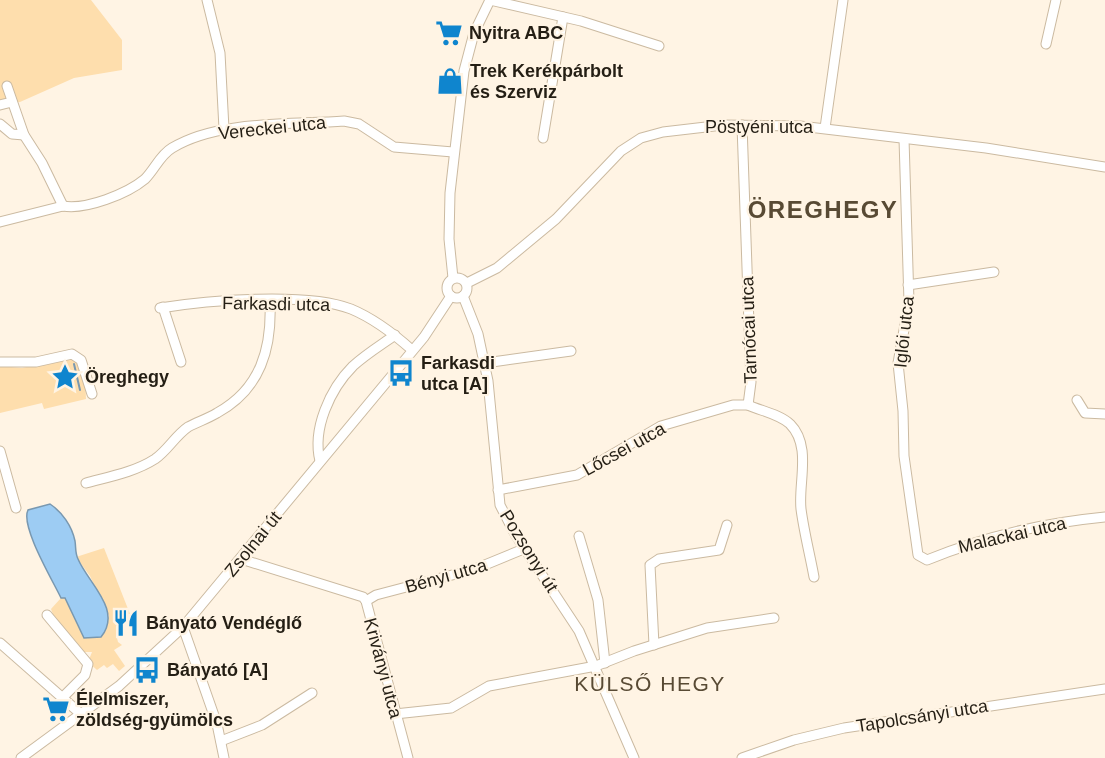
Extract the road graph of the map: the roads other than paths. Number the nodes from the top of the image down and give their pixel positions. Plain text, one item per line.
1 (207, 0) edge
2 (490, 0) edge
3 (843, 0) edge
4 (1056, 0) edge
5 (563, 17) junction
6 (1046, 44) dead end
7 (659, 46) dead end
8 (7, 86) dead end
9 (12, 102) junction
10 (0, 105) edge
11 (0, 124) edge
12 (742, 125) junction
13 (825, 128) junction
14 (224, 129) junction
15 (24, 135) junction
16 (543, 138) dead end
17 (904, 139) junction
18 (453, 152) junction
19 (1105, 167) edge
20 (63, 206) junction
21 (0, 222) edge
22 (994, 272) dead end
23 (453, 278) junction
24 (467, 283) junction
25 (908, 285) junction
26 (451, 296) junction
27 (464, 296) junction
28 (270, 301) junction
29 (395, 335) junction
30 (412, 350) junction
31 (571, 351) dead end
32 (0, 362) edge
33 (181, 362) dead end
34 (485, 363) junction
35 (92, 394) dead end
36 (1077, 399) dead end
37 (748, 405) junction
38 (1105, 414) edge
39 (0, 452) edge
40 (320, 461) junction
41 (86, 483) dead end
42 (498, 490) junction
43 (16, 508) dead end
44 (1105, 518) edge
45 (727, 525) dead end
46 (579, 536) dead end
47 (526, 548) junction
48 (921, 558) joint
49 (241, 559) junction
50 (814, 577) dead end
51 (366, 601) junction
52 (47, 615) dead end
53 (774, 618) dead end
54 (183, 627) junction
55 (0, 643) edge
56 (654, 645) junction
57 (600, 665) junction
58 (1105, 689) edge
59 (312, 693) dead end
60 (62, 698) junction
61 (395, 714) junction
62 (82, 715) junction
63 (221, 741) junction
64 (21, 758) edge
65 (224, 758) edge
66 (408, 758) edge
67 (634, 758) edge
68 (742, 758) edge

1 - 14 street
2 - 5 street
2 - 18 street
3 - 13 street
4 - 6 street
5 - 7 street
5 - 16 street
8 - 9 street
9 - 10 street
9 - 15 street
11 - 15 street
12 - 13 street, Pöstyéni utca
12 - 24 street, Pöstyéni utca
12 - 37 street, Tarnócai utca
13 - 17 street, Pöstyéni utca
14 - 18 street, Vereckei utca
14 - 20 street, Vereckei utca
15 - 20 street
17 - 19 street, Pöstyéni utca
17 - 25 street, Iglói utca
18 - 23 street
20 - 21 street, Vereckei utca
22 - 25 street
23 - 24 street
23 - 26 street
24 - 27 street
25 - 48 street, Iglói utca
26 - 27 street
26 - 30 street, Zsolnai út
27 - 34 street, Pozsonyi út
28 - 29 street, Farkasdi utca
28 - 33 street, Farkasdi utca
28 - 41 street
29 - 30 street, Farkasdi utca
29 - 40 street
30 - 40 street, Zsolnai út
31 - 34 street
32 - 35 street
34 - 42 street, Pozsonyi út
36 - 38 street
37 - 42 street, Lőcsei utca
37 - 50 street, Tarnócai utca
39 - 43 street
40 - 49 street, Zsolnai út
42 - 47 street, Pozsonyi út
44 - 48 street, Malackai utca
45 - 56 street
46 - 57 street
47 - 51 street, Bényi utca
47 - 57 street, Pozsonyi út
49 - 51 street, Kriványi utca
49 - 54 street, Zsolnai út
51 - 61 street, Kriványi utca
52 - 60 street
53 - 56 street
54 - 62 street, Zsolnai út
54 - 63 street
55 - 60 street
56 - 57 street
57 - 61 street
57 - 67 street, Pozsonyi út
58 - 68 street, Tapolcsányi utca
59 - 63 street
60 - 62 street
61 - 66 street, Kriványi utca
62 - 64 street, Zsolnai út
63 - 65 street

